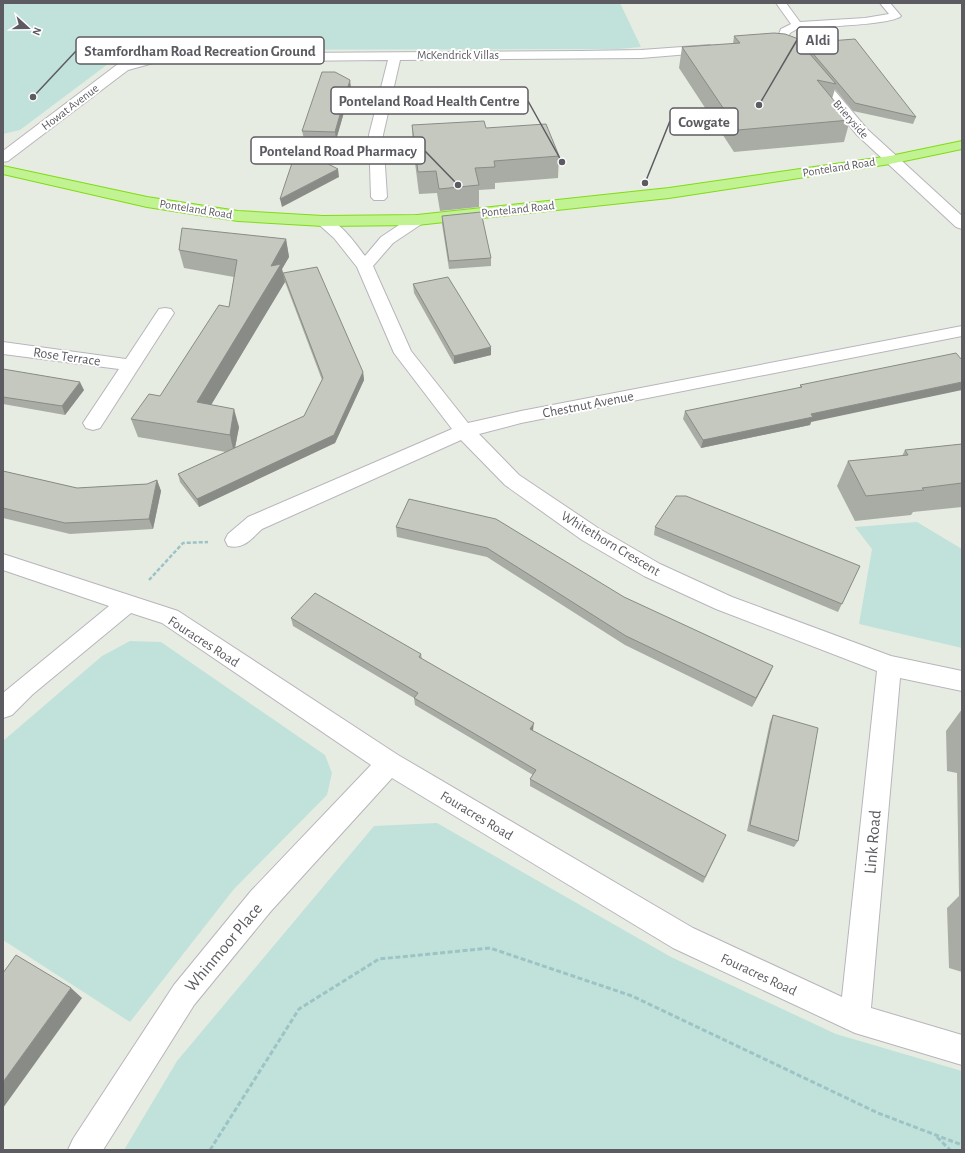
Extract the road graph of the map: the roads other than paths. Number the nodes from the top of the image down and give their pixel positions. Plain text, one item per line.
1 (781, 3) edge
2 (885, 3) edge
3 (797, 25) junction
4 (724, 48) edge
5 (778, 48) edge
6 (395, 56) junction
7 (139, 63) joint
8 (805, 64) edge
9 (962, 145) edge
10 (3, 158) edge
11 (890, 160) junction
12 (3, 170) edge
13 (379, 196) dead end
14 (417, 220) junction
15 (323, 222) junction
16 (962, 224) edge
17 (366, 266) junction
18 (166, 313) dead end
19 (962, 331) edge
20 (3, 348) edge
21 (131, 365) junction
22 (93, 423) dead end
23 (464, 431) junction
24 (236, 540) road end
25 (3, 562) edge
26 (128, 603) junction
27 (888, 666) junction
28 (962, 681) edge
29 (3, 708) edge
30 (389, 763) junction
31 (855, 1018) junction
32 (962, 1050) edge
33 (84, 1150) edge

1 - 3 lane
2 - 3 lane
3 - 5 lane
4 - 6 street, McKendrick Villas
6 - 7 street, McKendrick Villas
6 - 13 street
7 - 10 street, Howat Avenue
8 - 11 street, Brieryside
9 - 11 highway, Ponteland Road
11 - 14 highway, Ponteland Road
11 - 16 street, Brieryside
12 - 15 highway, Ponteland Road
14 - 15 highway, Ponteland Road
14 - 17 street
15 - 17 street, Whitethorn Crescent
17 - 23 street, Whitethorn Crescent
18 - 21 street
19 - 23 street, Chestnut Avenue
20 - 21 street, Rose Terrace
21 - 22 street
23 - 24 street, Chestnut Avenue
23 - 27 street, Whitethorn Crescent
25 - 26 street, Fouracres Road
26 - 29 street
26 - 30 street, Fouracres Road
27 - 28 street, Whitethorn Crescent
27 - 31 street, Link Road
30 - 31 street, Fouracres Road
30 - 33 street, Whinmoor Place
31 - 32 street, Fouracres Road

